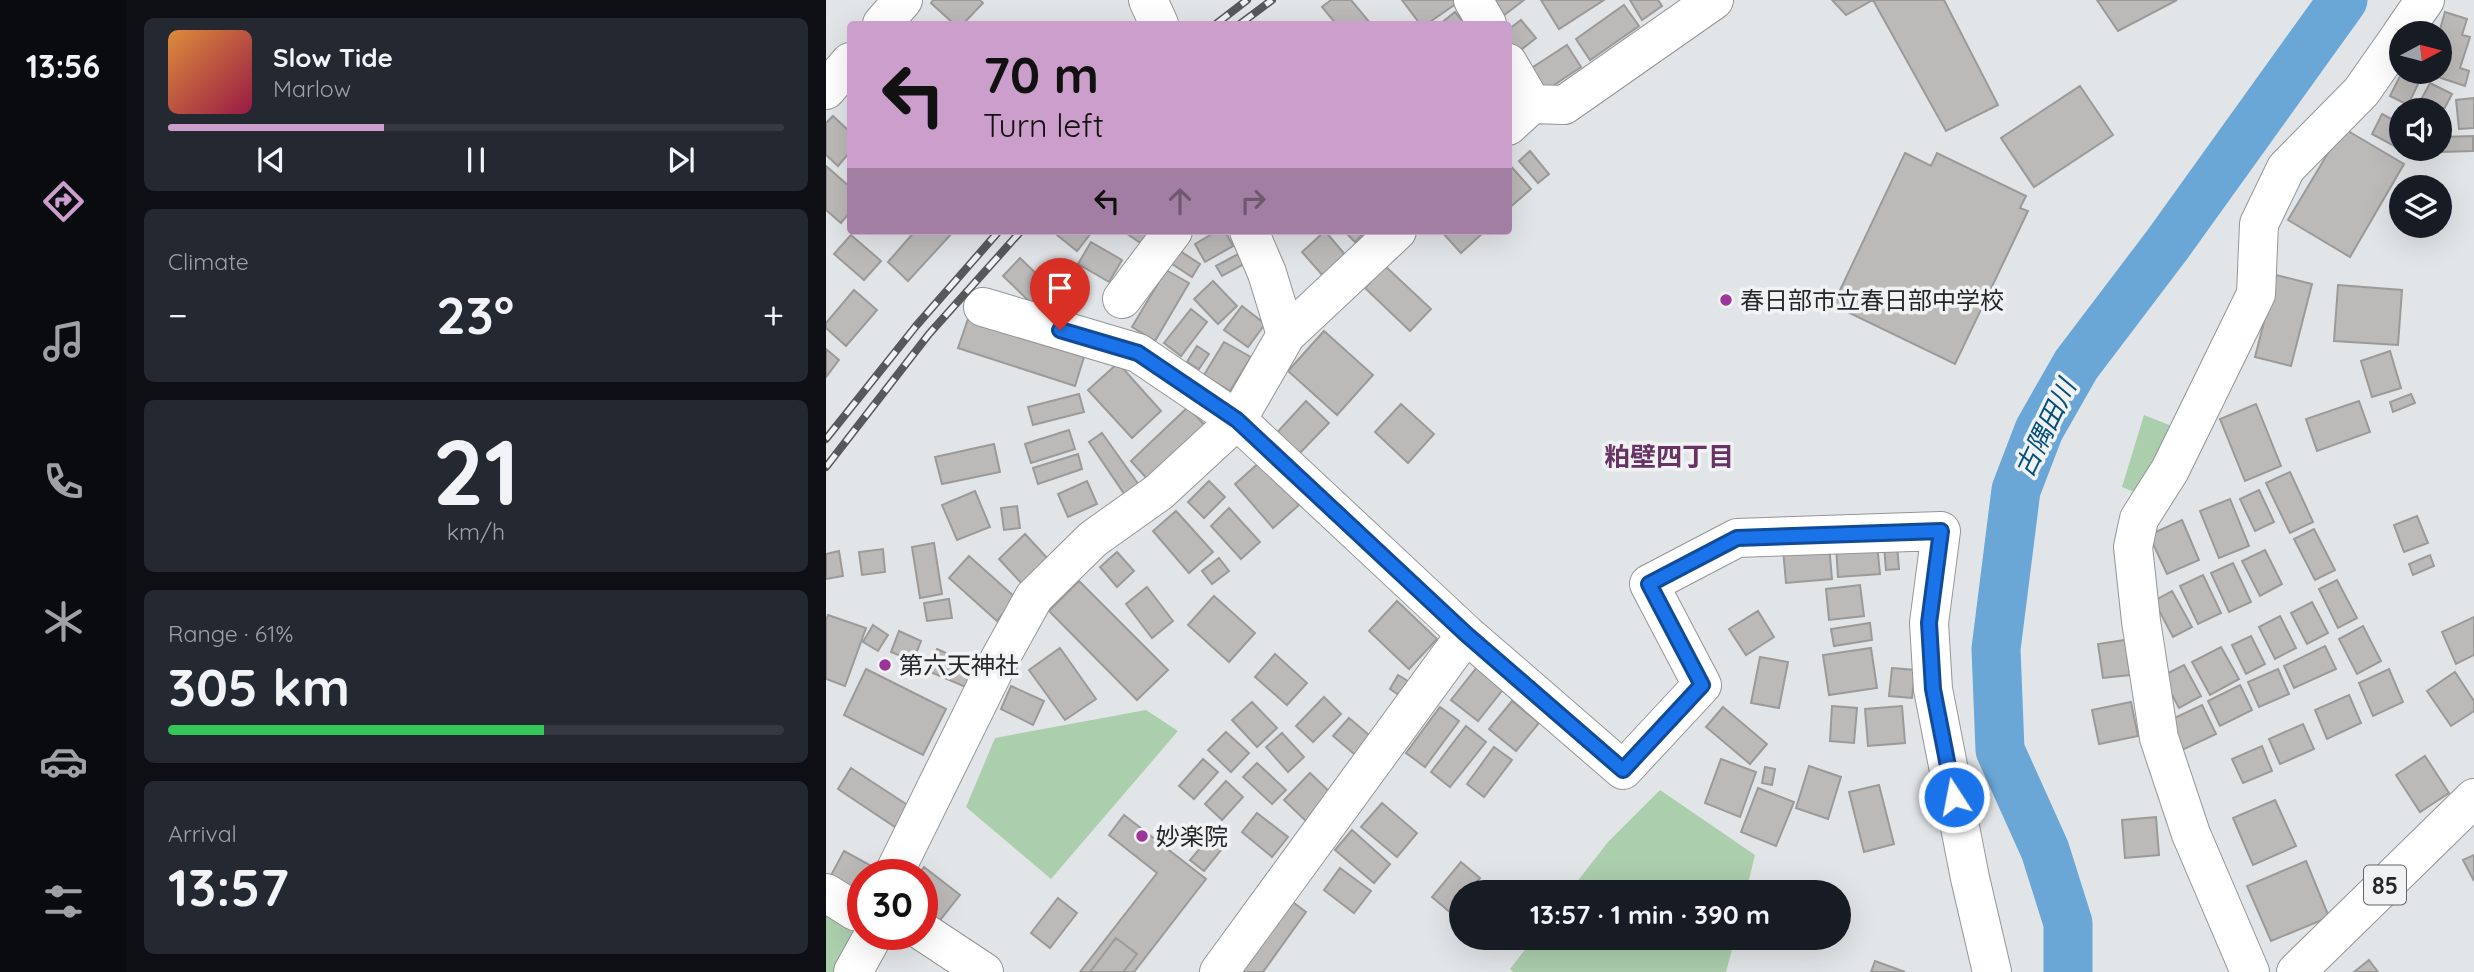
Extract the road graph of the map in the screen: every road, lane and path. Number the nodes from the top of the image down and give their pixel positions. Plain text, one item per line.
1 (1148, 0) edge
2 (1473, 0) edge
3 (1714, 0) edge
4 (2425, 0) edge
5 (1158, 21) edge
6 (1485, 21) edge
7 (2411, 21) edge
8 (2389, 52) edge
9 (847, 66) edge
10 (1512, 80) edge
11 (826, 90) edge
12 (1520, 115) edge
13 (1170, 235) edge
14 (1251, 235) edge
15 (1393, 235) edge
16 (1122, 299) dead end
17 (983, 307) dead end
18 (1286, 335) junction
19 (1237, 420) junction
20 (1466, 634) junction
21 (2474, 798) edge
22 (901, 859) edge
23 (826, 893) edge
24 (847, 906) edge
25 (938, 941) edge
26 (865, 950) edge
27 (853, 972) edge
28 (985, 972) edge
29 (1219, 972) edge
30 (1992, 972) edge
31 (2249, 972) edge
32 (2296, 972) edge

1 - 5 street
2 - 6 street
3 - 12 street
4 - 7 street
8 - 31 street
9 - 11 street
10 - 12 street
13 - 16 street
14 - 18 street
15 - 18 street
17 - 19 street
18 - 19 street
19 - 20 street
19 - 22 street
20 - 29 street
20 - 30 street
21 - 32 street, 85
23 - 24 street
25 - 28 street
26 - 27 street

